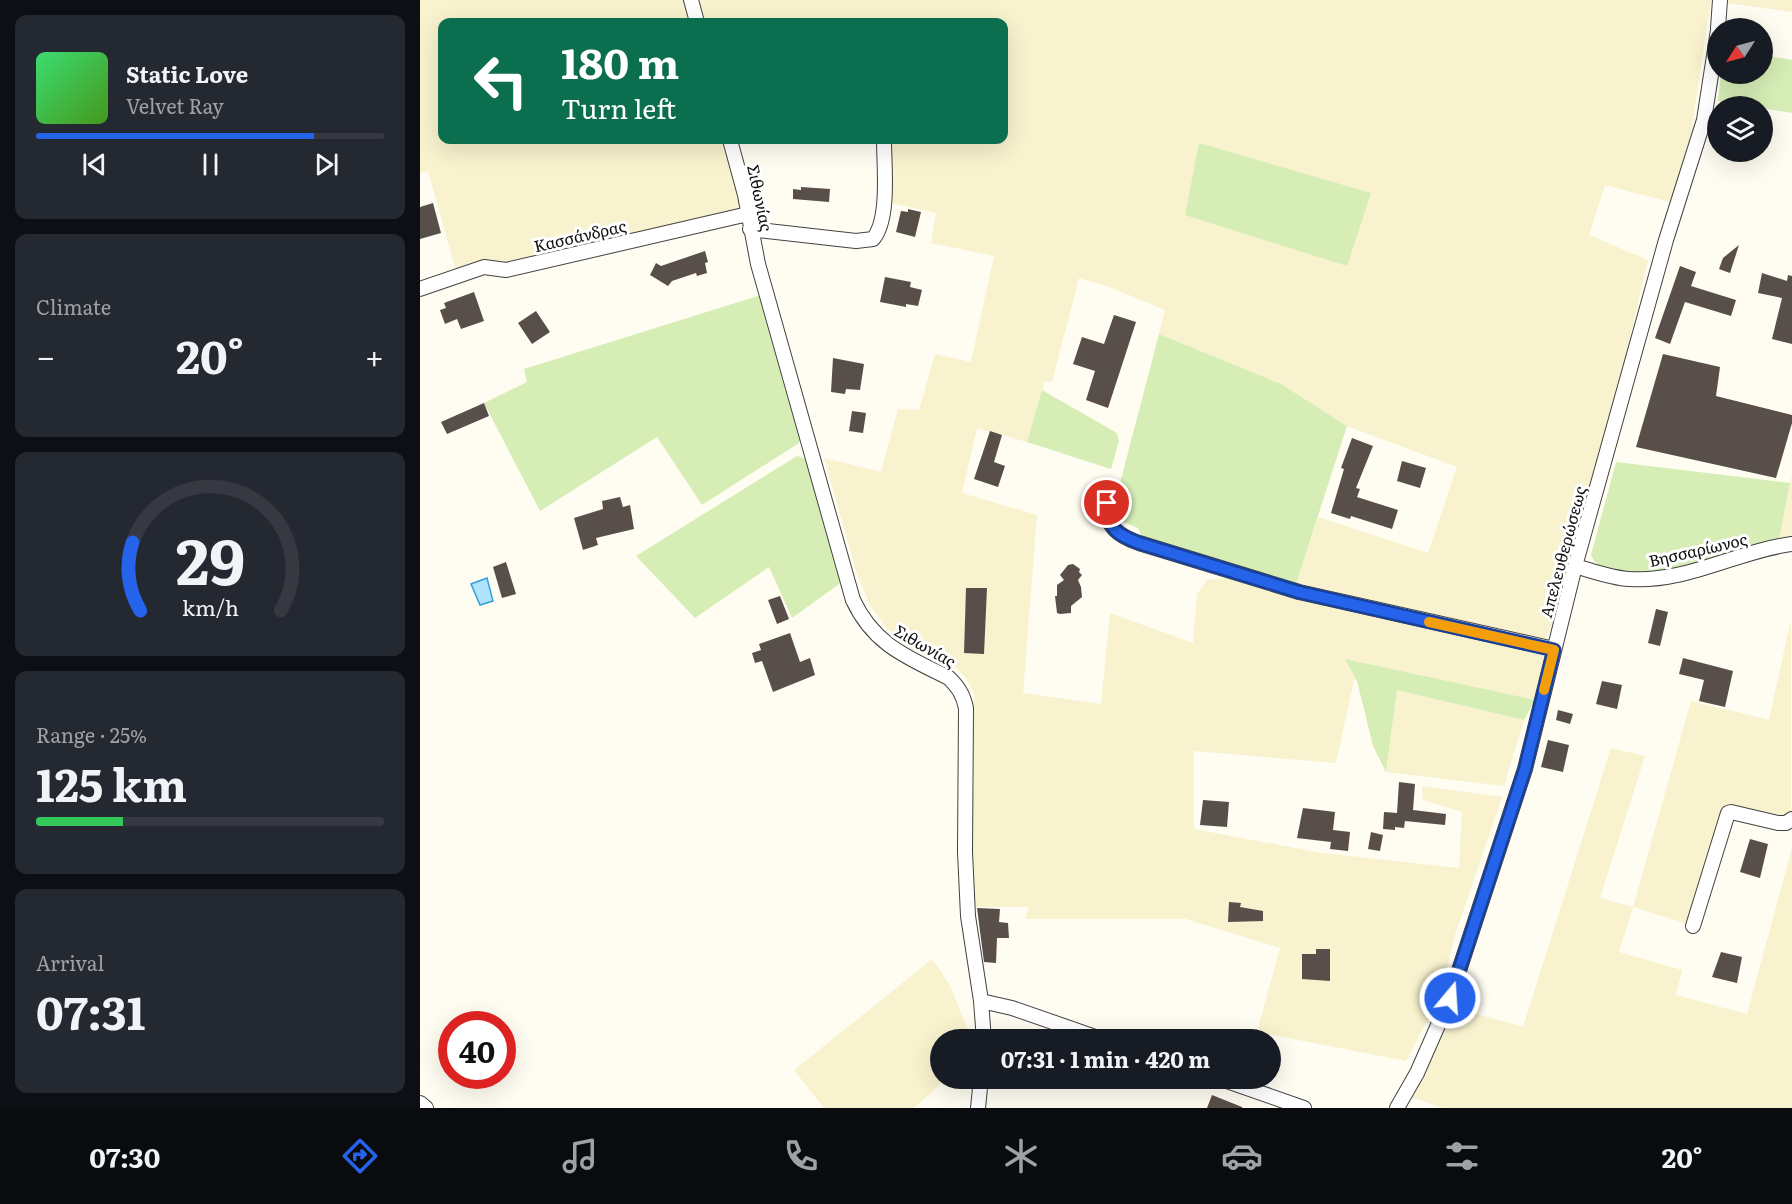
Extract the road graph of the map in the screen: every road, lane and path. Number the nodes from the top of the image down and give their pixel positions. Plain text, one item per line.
1 (691, 0) edge
2 (1720, 0) edge
3 (696, 18) edge
4 (1719, 18) edge
5 (1710, 84) edge
6 (731, 144) edge
7 (884, 144) edge
8 (748, 214) junction
9 (750, 229) junction
10 (420, 289) edge
11 (1107, 503) dead end
12 (1792, 544) edge
13 (1575, 566) junction
14 (1554, 650) junction
15 (1791, 824) edge
16 (1693, 926) dead end
17 (981, 1001) junction
18 (983, 1029) edge
19 (1072, 1029) edge
20 (980, 1089) edge
21 (1250, 1089) edge
22 (420, 1103) edge
23 (426, 1108) edge
24 (978, 1108) edge
25 (1304, 1108) edge
26 (1397, 1108) edge

1 - 3 street
2 - 4 street, Απελευθερώσεως
5 - 13 street, Απελευθερώσεως
6 - 8 street, Σιθωνίας
7 - 9 street
8 - 9 street, Σιθωνίας
8 - 10 street, Κασσάνδρας
9 - 17 street, Σιθωνίας
11 - 14 street
12 - 13 street, Βησσαρίωνος
13 - 14 street, Απελευθερώσεως
14 - 26 street, Απελευθερώσεως
15 - 16 street
17 - 18 street, Σιθωνίας
17 - 19 street
20 - 24 street
21 - 25 street
22 - 23 street

